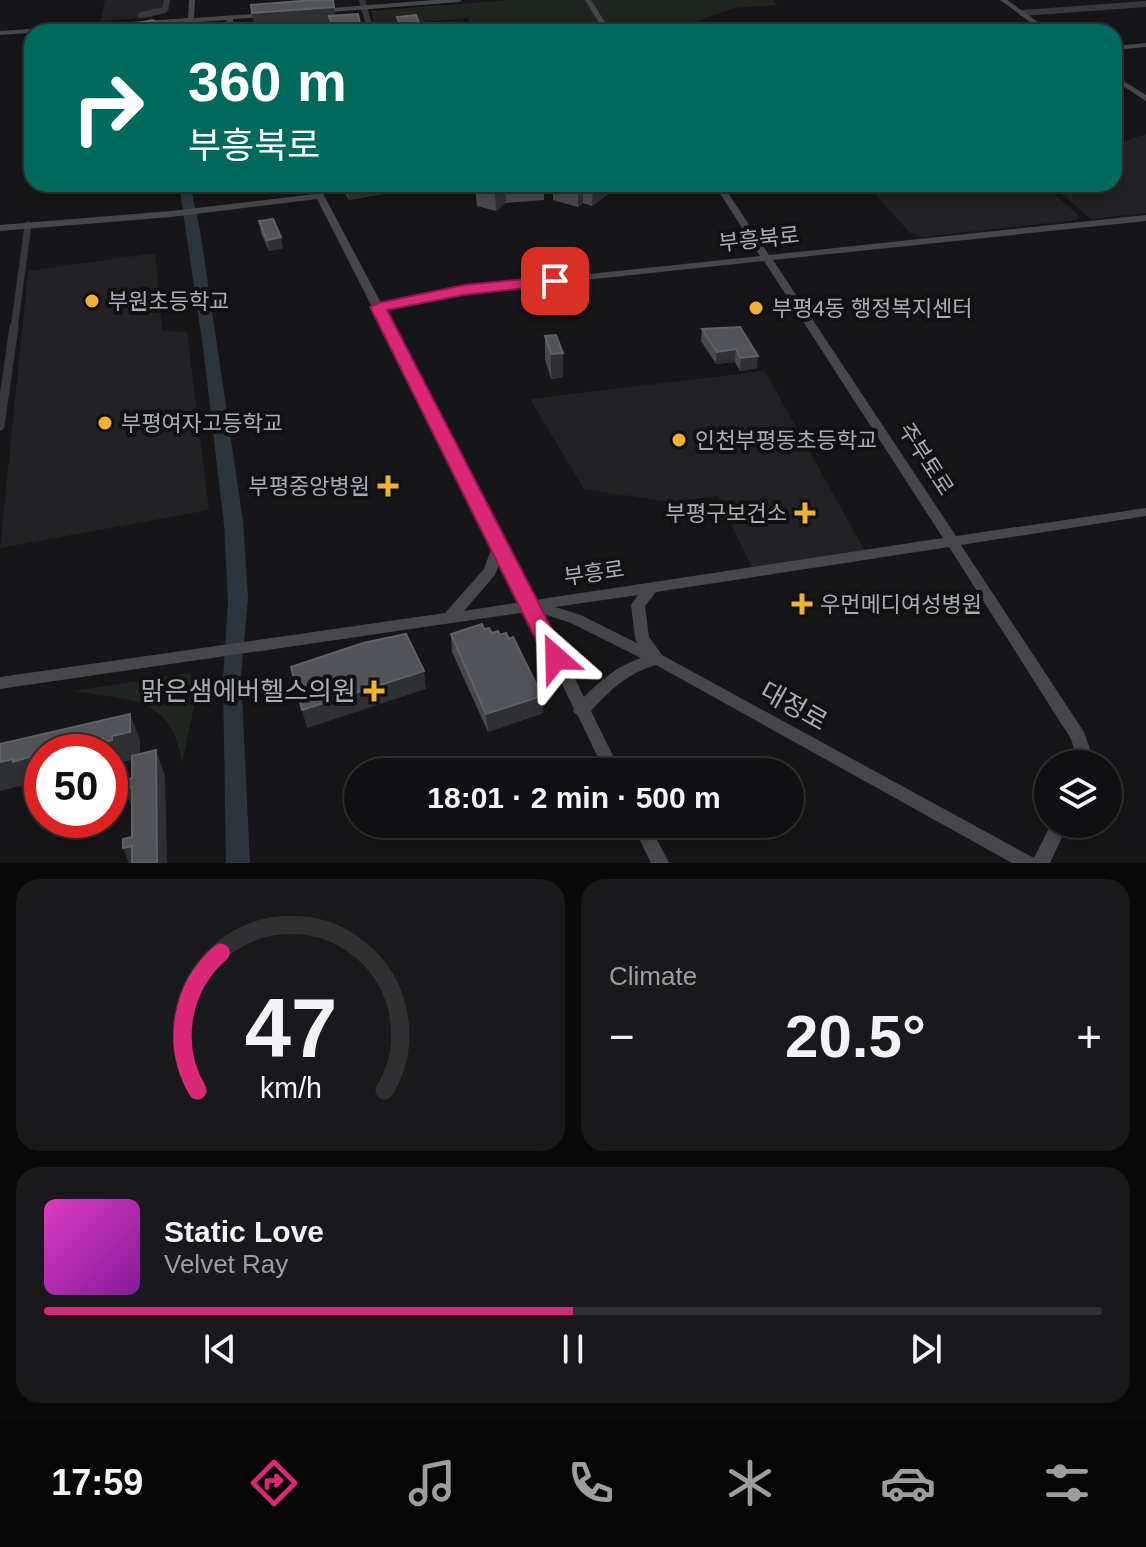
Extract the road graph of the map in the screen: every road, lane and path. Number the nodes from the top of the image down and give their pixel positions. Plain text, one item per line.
1 (167, 0) edge
2 (192, 0) edge
3 (459, 0) edge
4 (588, 0) edge
5 (1003, 0) edge
6 (363, 4) edge
7 (1146, 4) edge
8 (303, 12) edge
9 (1022, 13) junction
10 (141, 15) dead end
11 (272, 15) edge
12 (241, 17) junction
13 (191, 20) junction
14 (132, 24) edge
15 (197, 24) edge
16 (223, 24) edge
17 (369, 24) edge
18 (603, 24) edge
19 (1038, 24) edge
20 (24, 31) edge
21 (0, 33) edge
22 (1146, 45) edge
23 (1122, 47) edge
24 (1122, 84) edge
25 (1146, 99) edge
26 (318, 192) edge
27 (724, 192) edge
28 (320, 196) junction
29 (1146, 218) edge
30 (28, 225) junction
31 (0, 228) edge
32 (769, 258) junction
33 (378, 307) junction
34 (1, 403) edge
35 (0, 426) edge
36 (1146, 512) edge
37 (954, 542) junction
38 (499, 545) junction
39 (652, 587) junction
40 (531, 605) junction
41 (449, 618) junction
42 (657, 659) junction
43 (0, 683) edge
44 (581, 711) junction
45 (1082, 750) edge
46 (606, 758) edge
47 (647, 838) edge
48 (1053, 838) edge
49 (660, 863) edge
50 (1028, 863) edge
51 (1041, 863) edge

1 - 10 street
2 - 13 main road
3 - 6 main road
4 - 18 main road
5 - 9 main road
6 - 8 main road
6 - 17 street
7 - 9 street
9 - 19 main road
11 - 12 main road
12 - 13 main road
12 - 16 main road
13 - 14 main road
13 - 15 main road
20 - 21 main road
22 - 23 main road
24 - 25 main road
26 - 28 main road
27 - 32 main road, 주부토로
28 - 30 main road
28 - 33 main road
29 - 32 main road, 부흥북로
30 - 31 main road
30 - 34 street
32 - 33 main road, 부흥북로
32 - 37 main road, 주부토로
33 - 38 main road
34 - 35 street
36 - 37 main road, 부흥로
37 - 39 main road, 부흥로
37 - 45 main road, 주부토로
38 - 40 main road
38 - 41 main road
39 - 40 main road, 부흥로
39 - 42 main road
40 - 41 main road, 부흥로
40 - 42 main road, 대정로
40 - 44 main road
41 - 43 main road, 부흥로
42 - 44 main road
42 - 50 main road, 대정로
44 - 46 main road
47 - 49 main road
48 - 51 main road

